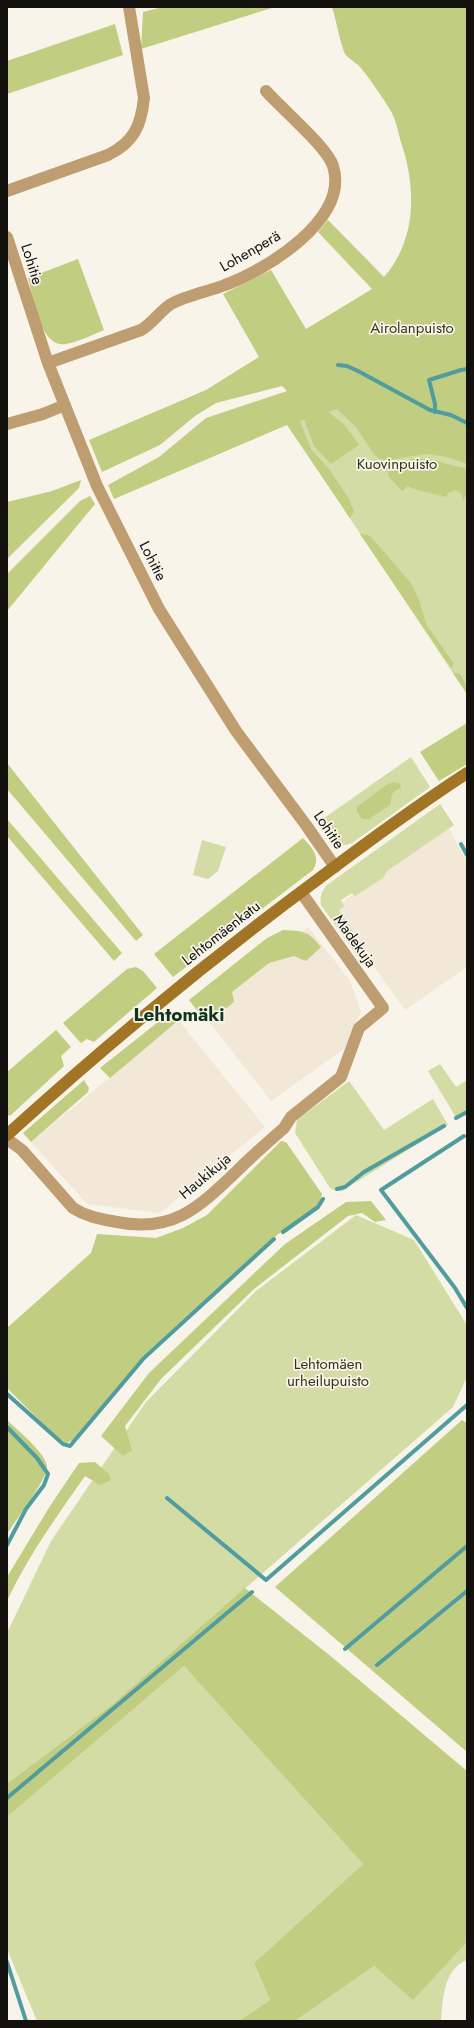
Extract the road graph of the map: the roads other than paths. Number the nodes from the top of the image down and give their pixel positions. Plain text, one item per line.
1 (130, 7) edge
2 (266, 91) dead end
3 (7, 191) edge
4 (7, 237) edge
5 (48, 363) junction
6 (65, 404) junction
7 (7, 424) edge
8 (467, 774) edge
9 (335, 867) junction
10 (301, 892) junction
11 (383, 1008) joint
12 (7, 1135) edge
13 (7, 1139) edge

1 - 3 street
2 - 5 street, Lohenperä
4 - 5 street, Lohitie
5 - 6 street, Lohitie
6 - 7 street
6 - 9 street, Lohitie
8 - 9 street, Lehtomäenkatu
9 - 10 street, Lehtomäenkatu
10 - 11 street, Madekuja
10 - 12 street, Lehtomäenkatu
11 - 13 street, Haukikuja

